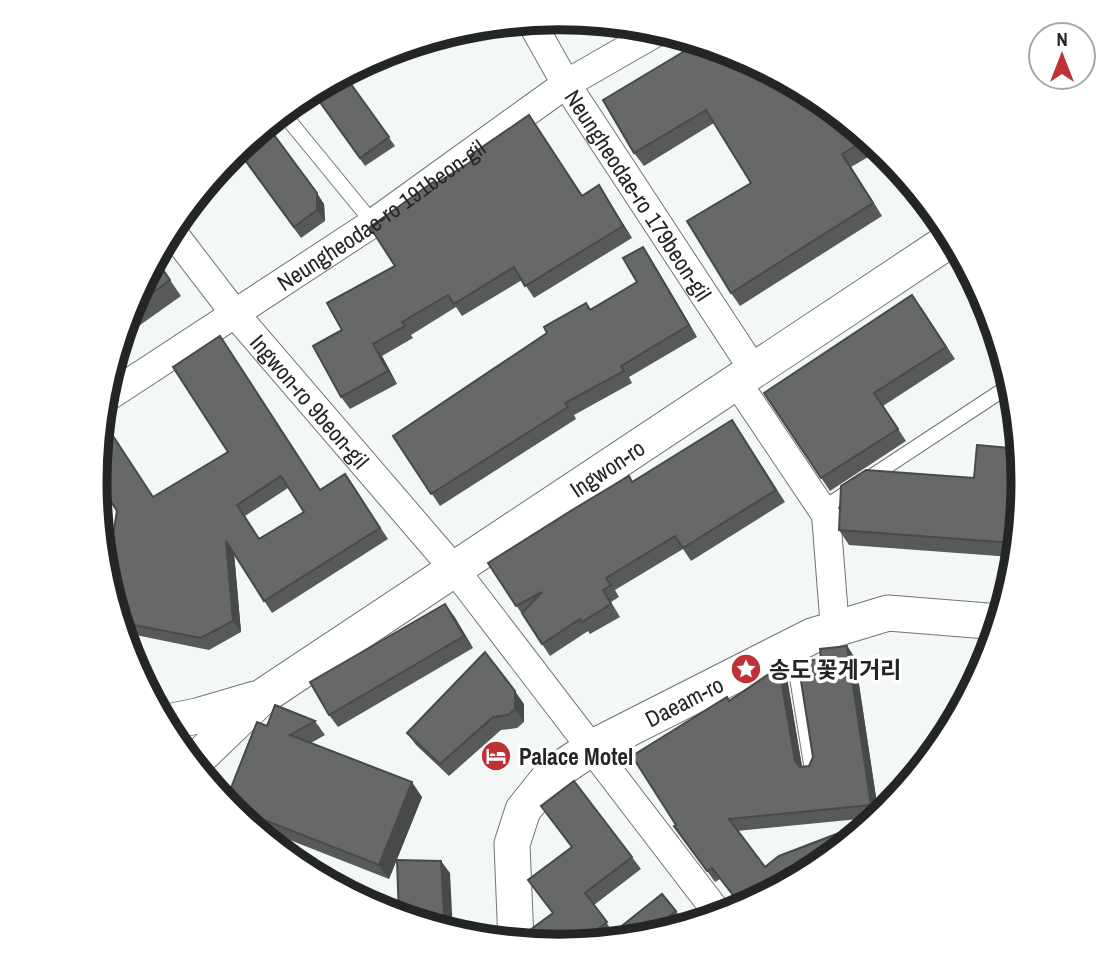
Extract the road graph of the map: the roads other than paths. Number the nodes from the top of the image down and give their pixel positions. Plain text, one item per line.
1 (536, 31) edge
2 (646, 38) edge
3 (566, 84) junction
4 (289, 120) edge
5 (373, 223) junction
6 (178, 239) edge
7 (943, 244) edge
8 (236, 316) junction
9 (745, 375) junction
10 (1002, 390) edge
11 (115, 392) edge
12 (822, 509) junction
13 (455, 570) junction
14 (989, 621) edge
15 (835, 629) junction
16 (791, 646) junction
17 (262, 696) junction
18 (175, 721) edge
19 (593, 747) junction
20 (200, 757) edge
21 (812, 770) edge
22 (713, 907) edge
23 (516, 932) edge

1 - 3 street, Neungheodae-ro 179beon-gil
2 - 3 street, Neungheodae-ro 191beon-gil
3 - 5 street, Neungheodae-ro 191beon-gil
3 - 9 street, Neungheodae-ro 179beon-gil
4 - 5 lane
5 - 8 street, Neungheodae-ro 191beon-gil
6 - 8 street, Ingwon-ro 9beon-gil
7 - 9 street, Ingwon-ro
8 - 11 street, Neungheodae-ro 191beon-gil
8 - 13 street, Ingwon-ro 9beon-gil
9 - 12 street, Neungheodae-ro 179beon-gil
9 - 13 street, Ingwon-ro
10 - 12 lane
12 - 15 street
13 - 17 street, Ingwon-ro
13 - 19 street, Ingwon-ro 9beon-gil
14 - 15 street, Daeam-ro
15 - 16 street, Daeam-ro
16 - 19 street, Daeam-ro
16 - 21 lane
17 - 18 street
17 - 20 street
19 - 22 street, Ingwon-ro 9beon-gil
19 - 23 street, Daeam-ro

